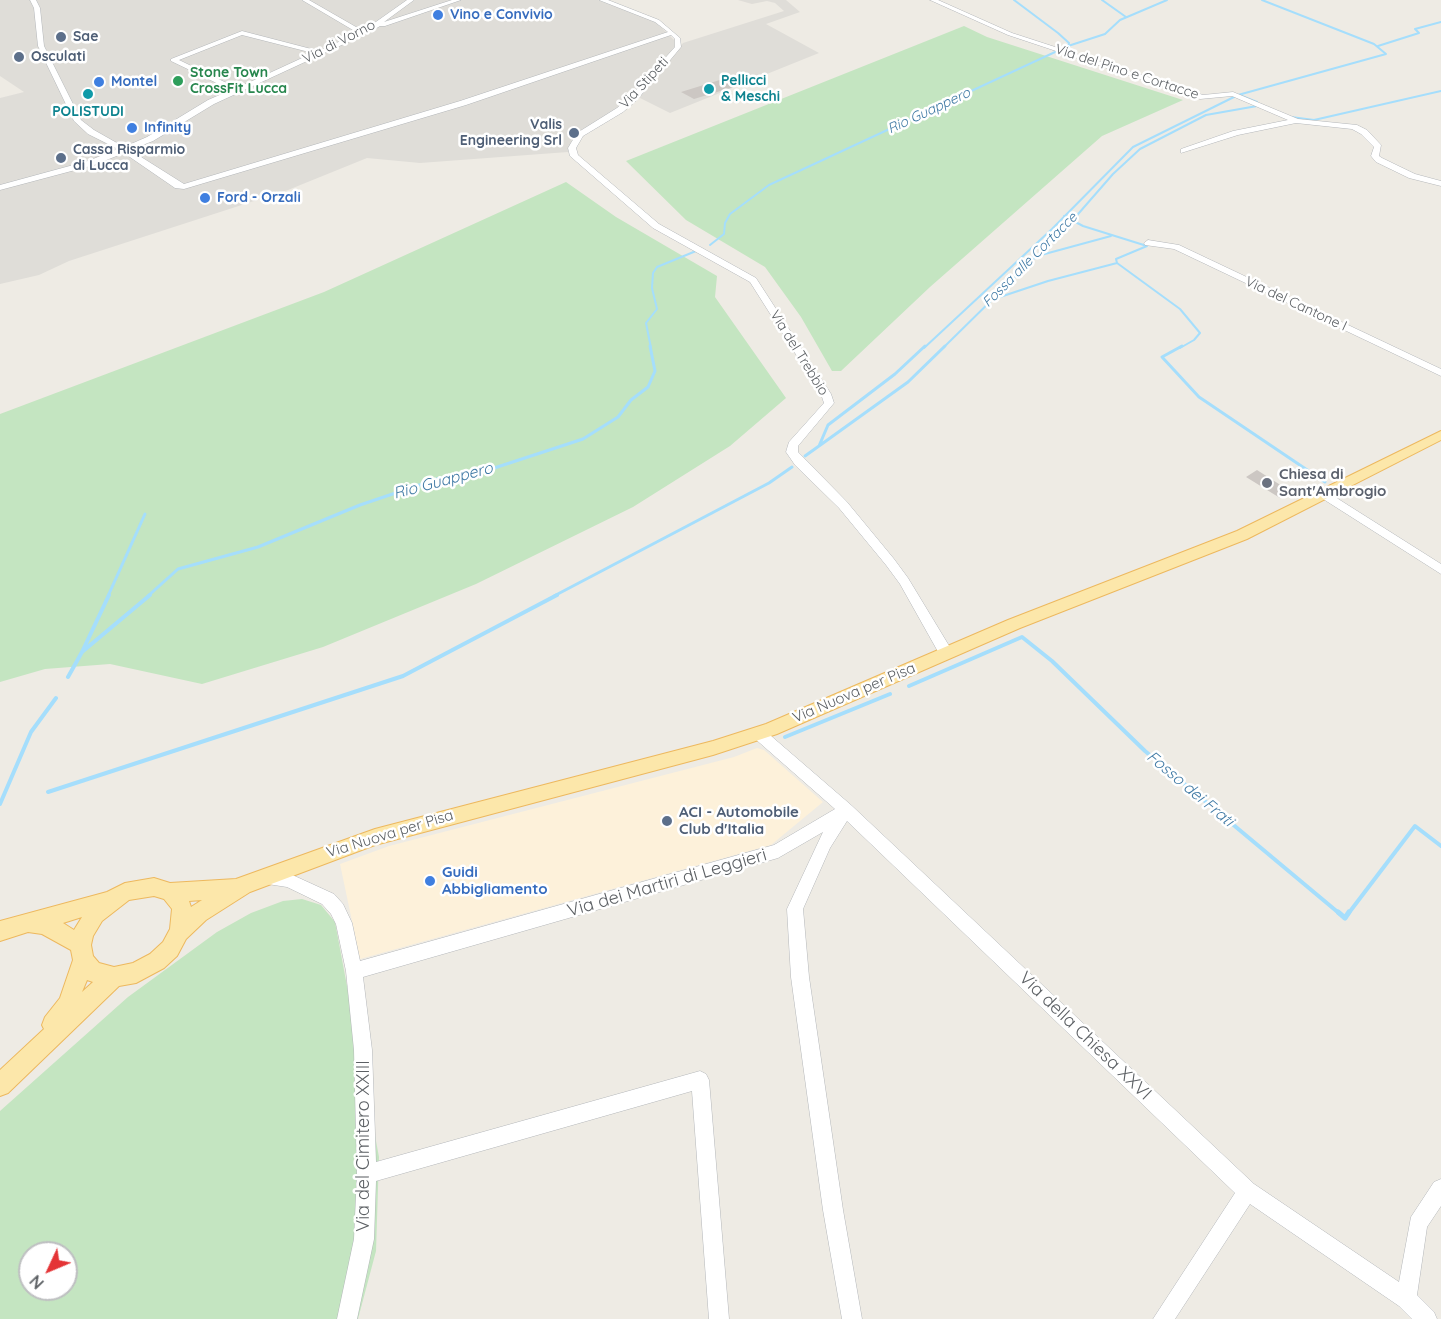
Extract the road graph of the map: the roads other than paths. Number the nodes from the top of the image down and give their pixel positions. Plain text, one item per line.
1 (33, 0) edge
2 (305, 0) edge
3 (458, 0) edge
4 (602, 0) edge
5 (933, 0) edge
6 (408, 2) edge
7 (432, 8) junction
8 (367, 31) junction
9 (673, 33) junction
10 (320, 53) junction
11 (236, 90) junction
12 (1297, 121) junction
13 (125, 150) junction
14 (1184, 151) dead end
15 (574, 156) joint
16 (1441, 184) edge
17 (0, 188) edge
18 (1148, 243) dead end
19 (1441, 373) edge
20 (1441, 435) edge
21 (1324, 494) junction
22 (1441, 570) edge
23 (946, 653) junction
24 (758, 733) junction
25 (846, 810) junction
26 (262, 878) junction
27 (243, 885) junction
28 (170, 892) junction
29 (116, 897) junction
30 (23, 924) junction
31 (0, 931) edge
32 (179, 932) junction
33 (82, 952) junction
34 (354, 971) junction
35 (114, 977) junction
36 (37, 1048) junction
37 (0, 1085) edge
38 (367, 1174) junction
39 (1441, 1189) edge
40 (1247, 1191) junction
41 (1406, 1299) junction
42 (347, 1319) edge
43 (719, 1319) edge
44 (852, 1319) edge
45 (1163, 1319) edge
46 (1427, 1319) edge

1 - 13 street
2 - 8 street
3 - 7 street
4 - 9 street
5 - 12 street, Via del Pino e Cortacce
6 - 7 street
6 - 8 street, Via di Vorno
7 - 8 street
8 - 10 street, Via di Vorno
9 - 13 street
9 - 15 street, Via Stipeti
10 - 11 street, Via di Vorno
10 - 11 street
11 - 13 street, Via di Vorno
12 - 14 street
12 - 16 street, Via del Pino e Cortacce
13 - 17 street, Via di Vorno
15 - 23 street, Via del Trebbio
18 - 19 street, Via del Cantone I
20 - 21 main road, Via Nuova per Pisa
21 - 22 street
21 - 23 main road, Via Nuova per Pisa
23 - 24 main road, Via Nuova per Pisa
24 - 25 street, Via della Chiesa XXVI
24 - 26 main road, Via Nuova per Pisa
25 - 34 street, Via dei Martiri di Leggieri
25 - 40 street, Via della Chiesa XXVI
25 - 44 street
26 - 27 main road, Via Nuova per Pisa
26 - 34 street, Via del Cimitero XXIII
27 - 28 main road
27 - 32 main road
28 - 29 main road
28 - 32 main road
29 - 30 main road
29 - 33 main road
30 - 31 main road
30 - 33 main road
32 - 35 main road
33 - 35 main road
33 - 36 main road
34 - 38 street, Via del Cimitero XXIII
35 - 36 main road
36 - 37 main road
38 - 42 street, Via del Cimitero XXIII
38 - 43 street
39 - 41 street
40 - 41 street, Via della Chiesa XXVI
40 - 45 street
41 - 46 street, Via della Chiesa XXVI

